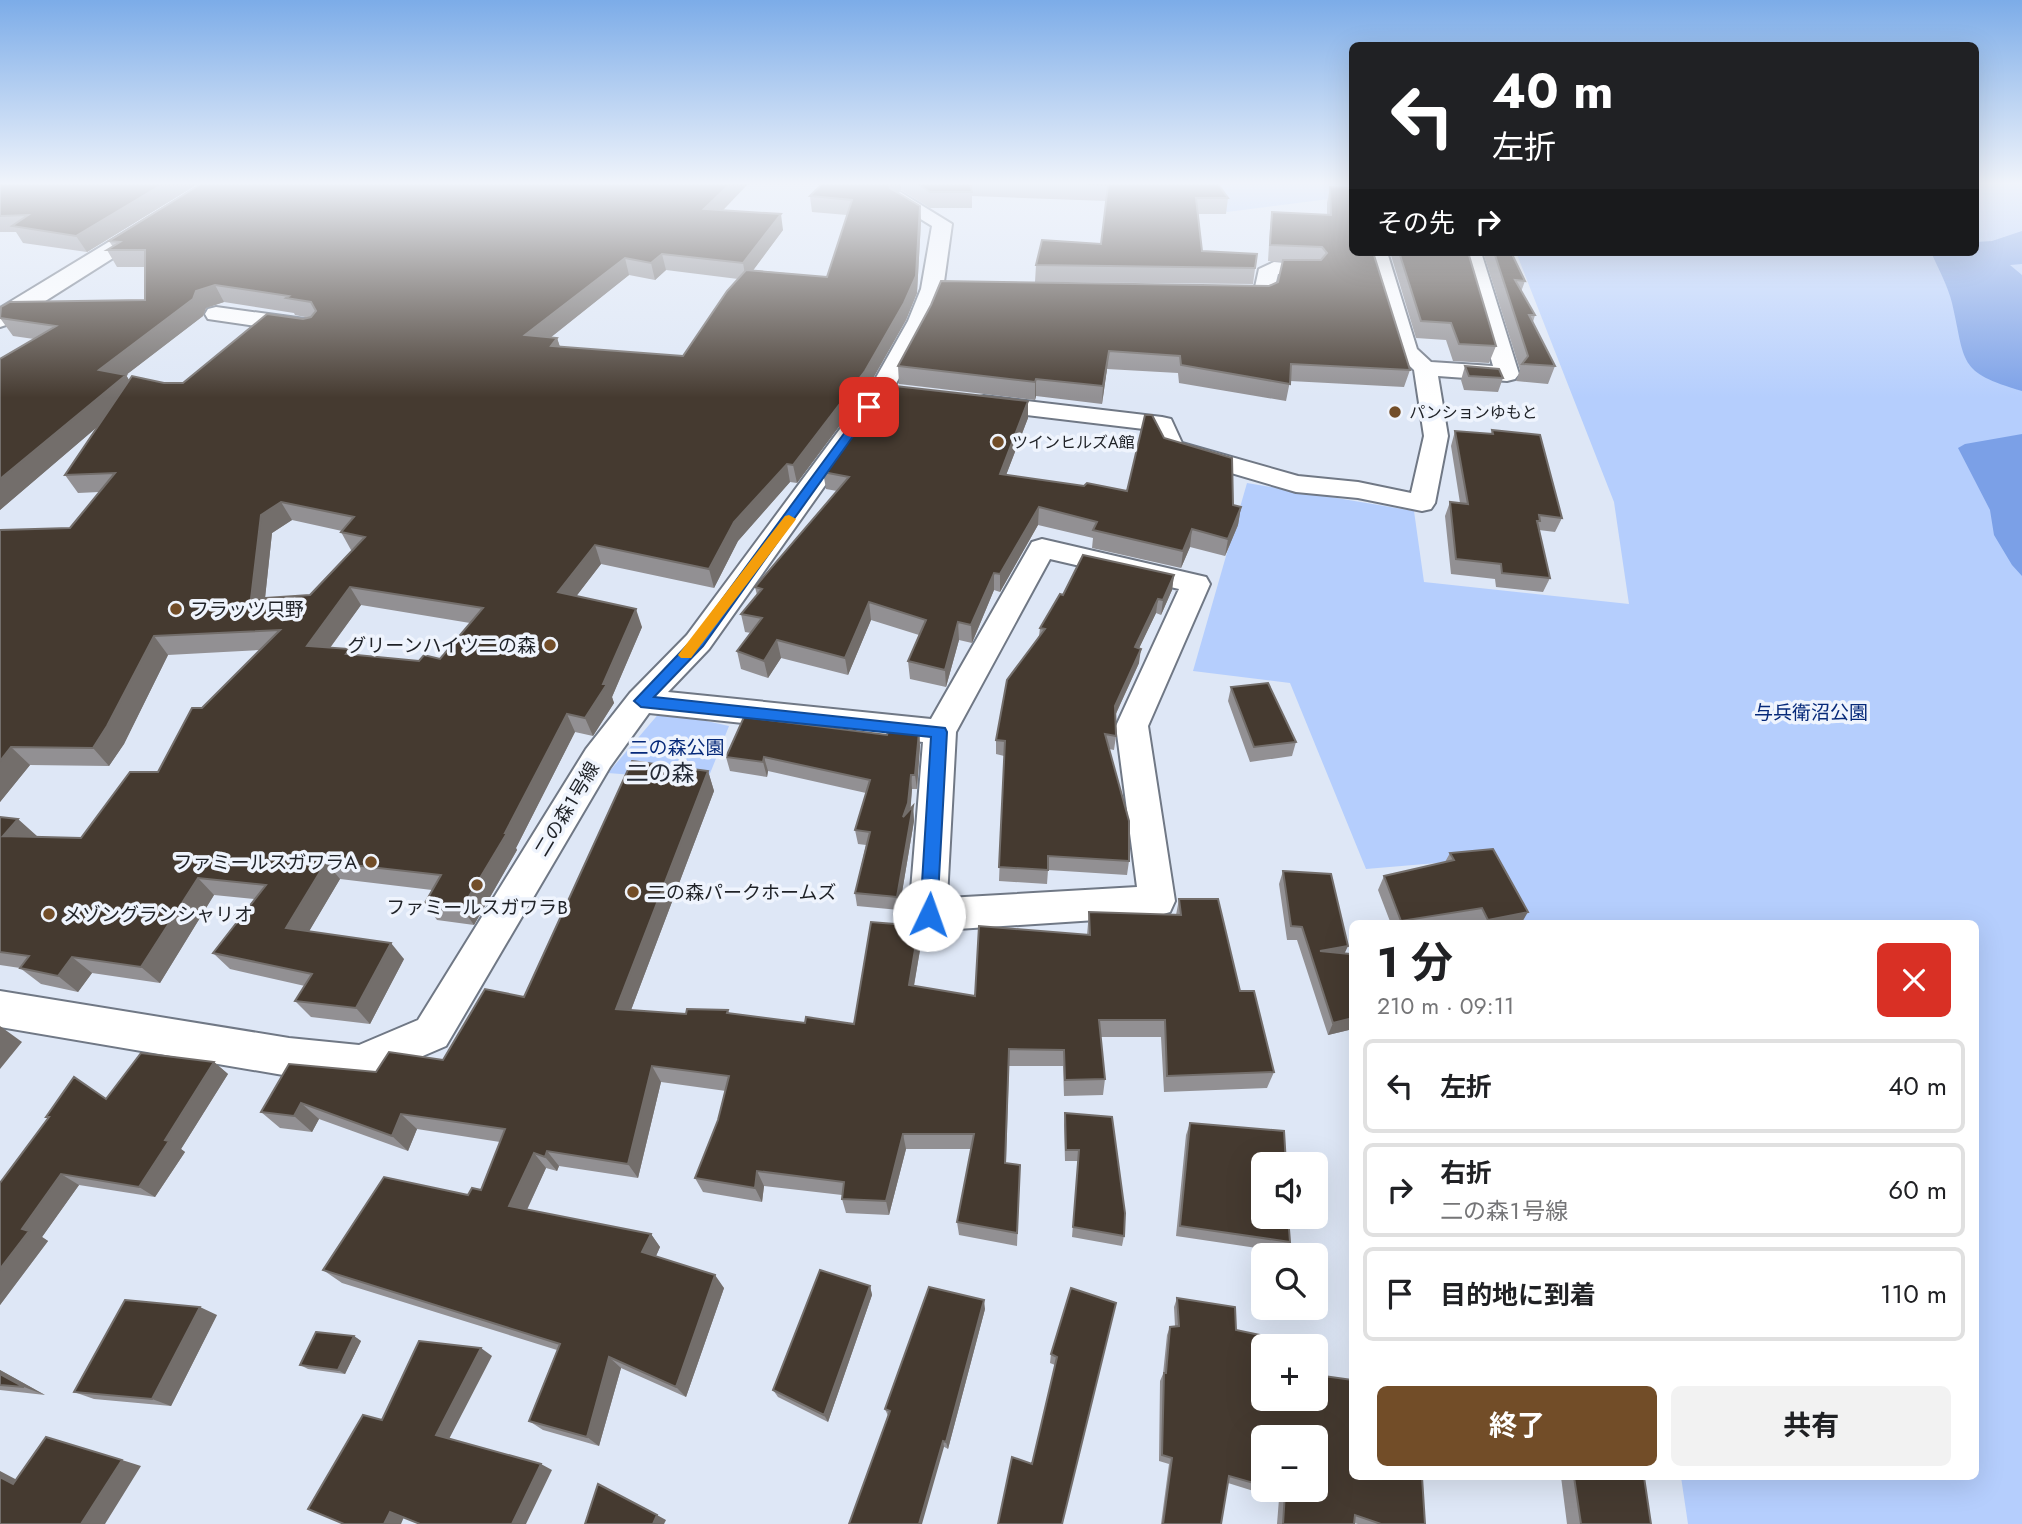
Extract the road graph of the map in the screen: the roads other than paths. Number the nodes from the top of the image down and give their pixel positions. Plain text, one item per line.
1 (104, 255) edge
2 (944, 255) edge
3 (1378, 256) edge
4 (1472, 256) edge
5 (1311, 270) edge
6 (1210, 293) edge
7 (216, 314) dead end
8 (0, 319) edge
9 (311, 327) edge
10 (1425, 368) junction
11 (1507, 374) junction
12 (1520, 396) dead end
13 (961, 400) edge
14 (641, 701) junction
15 (940, 732) junction
16 (0, 1009) edge

1 - 8 street
2 - 14 street, 二の森１号線
3 - 10 street
4 - 11 street
5 - 6 street
7 - 9 street
10 - 11 street
10 - 13 street
11 - 12 street
14 - 15 street
14 - 16 street, 二の森１号線
15 - 15 street

